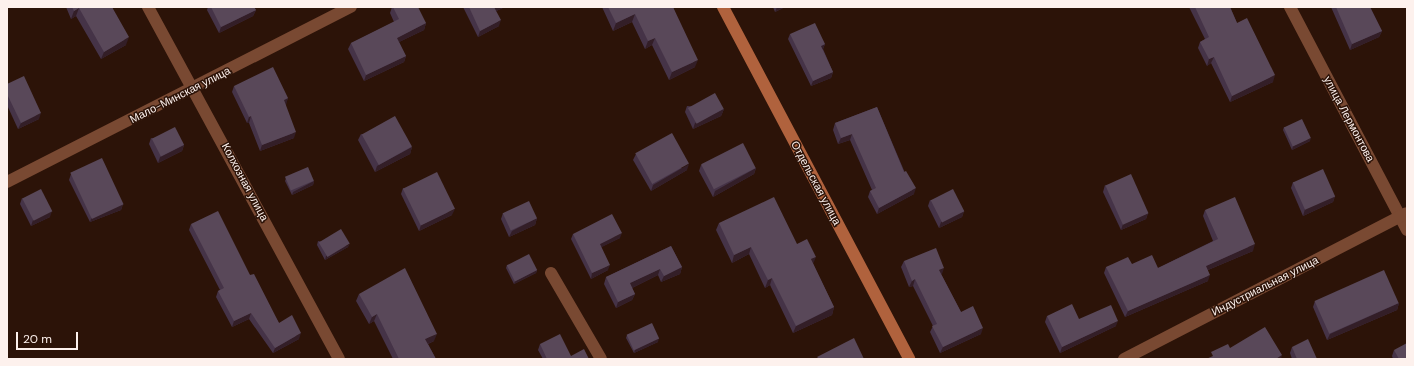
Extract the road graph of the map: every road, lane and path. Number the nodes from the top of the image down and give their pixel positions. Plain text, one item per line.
1 (148, 7) edge
2 (351, 7) edge
3 (723, 7) edge
4 (1290, 7) edge
5 (194, 88) junction
6 (7, 182) edge
7 (1404, 215) edge
8 (1407, 230) edge
9 (550, 273) dead end
10 (339, 359) edge
11 (602, 359) edge
12 (909, 359) edge
13 (1124, 359) edge

1 - 5 street, Колхозная улица
2 - 5 street, Мало-Минская улица
3 - 12 street, Отдельская улица
4 - 7 street, улица Лермонтова
5 - 6 street, Мало-Минская улица
5 - 10 street, Колхозная улица
7 - 8 street, улица Лермонтова
7 - 13 street, Индустриальная улица
9 - 11 street

